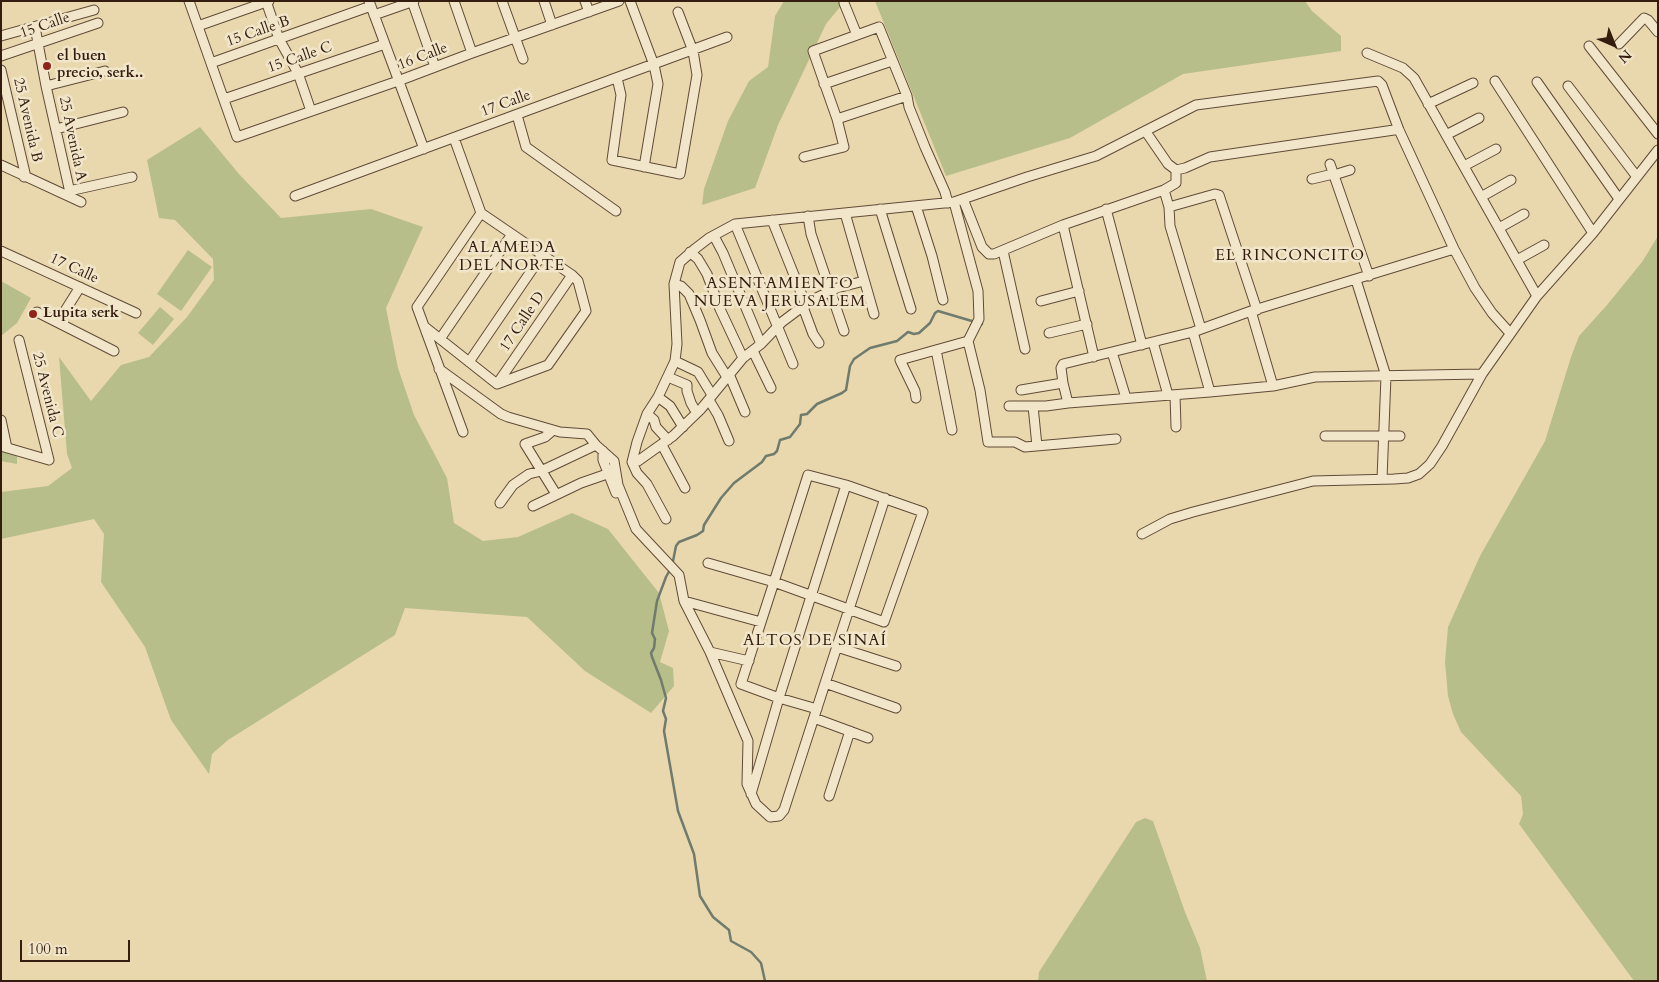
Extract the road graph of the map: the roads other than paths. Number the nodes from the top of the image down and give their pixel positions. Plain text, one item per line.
1 (189, 1) edge
2 (413, 1) edge
3 (454, 1) edge
4 (502, 1) edge
5 (544, 1) edge
6 (585, 1) edge
7 (619, 1) edge
8 (630, 1) edge
9 (267, 2) edge
10 (844, 3) dead end
11 (370, 4) edge
12 (94, 10) dead end
13 (589, 12) junction
14 (678, 12) dead end
15 (374, 15) junction
16 (98, 23) dead end
17 (552, 25) junction
18 (35, 26) junction
19 (198, 26) junction
20 (1658, 32) edge
21 (857, 35) junction
22 (1, 36) edge
23 (727, 37) dead end
24 (515, 38) junction
25 (279, 39) junction
26 (38, 43) junction
27 (385, 44) junction
28 (1618, 44) dead end
29 (1588, 46) dead end
30 (693, 51) junction
31 (472, 52) junction
32 (1367, 53) dead end
33 (1, 56) edge
34 (523, 59) dead end
35 (892, 61) junction
36 (211, 63) junction
37 (654, 65) junction
38 (435, 67) junction
39 (1, 70) edge
40 (105, 71) dead end
41 (298, 73) junction
42 (617, 78) junction
43 (398, 81) junction
44 (1495, 81) dead end
45 (1537, 82) dead end
46 (1473, 83) dead end
47 (824, 84) junction
48 (46, 86) junction
49 (1568, 86) dead end
50 (907, 96) junction
51 (224, 99) junction
52 (1428, 104) junction
53 (311, 110) junction
54 (123, 112) dead end
55 (517, 115) junction
56 (1479, 118) dead end
57 (837, 119) junction
58 (56, 130) junction
59 (1398, 130) junction
60 (1146, 132) junction
61 (1658, 134) edge
62 (1446, 135) junction
63 (454, 138) junction
64 (424, 149) junction
65 (1496, 149) dead end
66 (1658, 150) edge
67 (804, 157) dead end
68 (1330, 164) dead end
69 (1, 166) edge
70 (1464, 166) junction
71 (644, 168) junction
72 (1176, 170) junction
73 (1350, 170) dead end
74 (1334, 175) junction
75 (24, 177) junction
76 (132, 177) dead end
77 (1636, 177) junction
78 (1312, 179) dead end
79 (1511, 180) dead end
80 (1164, 190) junction
81 (70, 194) junction
82 (295, 196) dead end
83 (1481, 197) junction
84 (963, 199) junction
85 (1620, 199) junction
86 (81, 202) dead end
87 (951, 203) junction
88 (916, 206) junction
89 (1169, 207) junction
90 (880, 209) junction
91 (1106, 209) junction
92 (616, 211) dead end
93 (481, 213) junction
94 (844, 213) junction
95 (1524, 214) dead end
96 (808, 216) junction
97 (772, 220) junction
98 (735, 224) junction
99 (1063, 225) junction
100 (1499, 228) junction
101 (1593, 233) junction
102 (512, 234) junction
103 (714, 236) junction
104 (1544, 245) dead end
105 (1454, 249) junction
106 (1003, 250) junction
107 (1, 251) edge
108 (690, 252) junction
109 (542, 255) junction
110 (1517, 260) junction
111 (572, 275) junction
112 (1369, 276) junction
113 (1356, 280) junction
114 (864, 281) junction
115 (674, 284) junction
116 (80, 287) junction
117 (830, 291) junction
118 (1079, 291) junction
119 (1537, 296) junction
120 (943, 300) dead end
121 (1042, 301) dead end
122 (804, 306) junction
123 (911, 309) dead end
124 (1254, 310) junction
125 (36, 312) dead end
126 (136, 313) dead end
127 (874, 314) dead end
128 (58, 322) junction
129 (1087, 324) junction
130 (778, 326) junction
131 (424, 327) junction
132 (1197, 330) junction
133 (844, 331) dead end
134 (1049, 333) dead end
135 (1510, 333) junction
136 (440, 339) junction
137 (19, 340) dead end
138 (968, 341) junction
139 (1153, 342) junction
140 (819, 343) dead end
141 (761, 344) junction
142 (1142, 345) junction
143 (1026, 349) dead end
144 (753, 350) junction
145 (936, 350) junction
146 (114, 351) dead end
147 (1112, 352) junction
148 (1094, 356) junction
149 (743, 358) junction
150 (675, 361) junction
151 (469, 362) junction
152 (793, 364) dead end
153 (439, 369) junction
154 (1482, 374) junction
155 (728, 375) junction
156 (1386, 376) junction
157 (668, 377) junction
158 (1063, 383) junction
159 (498, 384) junction
160 (1273, 386) junction
161 (771, 388) dead end
162 (1021, 390) dead end
163 (1210, 392) junction
164 (1172, 395) junction
165 (711, 397) junction
166 (658, 398) junction
167 (916, 398) dead end
168 (1126, 398) junction
169 (1068, 402) junction
170 (1009, 406) dead end
171 (1033, 406) junction
172 (698, 411) junction
173 (745, 412) dead end
174 (647, 414) junction
175 (1, 420) edge
176 (683, 427) junction
177 (1176, 427) dead end
178 (553, 430) junction
179 (952, 430) dead end
180 (463, 432) dead end
181 (1325, 436) dead end
182 (1384, 436) junction
183 (1400, 436) dead end
184 (1116, 438) dead end
185 (729, 441) dead end
186 (665, 443) junction
187 (1037, 446) junction
188 (4, 447) edge
189 (604, 452) junction
190 (632, 462) junction
191 (541, 471) junction
192 (608, 474) junction
193 (1382, 479) junction
194 (846, 485) junction
195 (685, 488) dead end
196 (556, 494) junction
197 (885, 498) junction
198 (625, 499) junction
199 (500, 503) dead end
200 (533, 506) dead end
201 (666, 520) dead end
202 (1142, 534) dead end
203 (708, 563) dead end
204 (774, 582) junction
205 (810, 596) junction
206 (684, 601) junction
207 (849, 610) junction
208 (761, 622) junction
209 (837, 647) junction
210 (710, 652) junction
211 (749, 661) junction
212 (896, 666) dead end
213 (825, 683) junction
214 (778, 698) junction
215 (896, 708) dead end
216 (815, 714) junction
217 (850, 732) junction
218 (868, 738) dead end
219 (751, 794) junction
220 (829, 796) dead end

1 - 19 street
2 - 15 street
2 - 38 street
3 - 31 street
4 - 24 street
5 - 17 street
6 - 13 street
7 - 13 street, 16 Calle
8 - 37 street
9 - 19 street
9 - 25 street
10 - 21 street
11 - 15 street
11 - 25 street, 15 Calle B
12 - 18 street, 15 Calle
13 - 17 street, 16 Calle
14 - 30 street
15 - 27 street
16 - 26 street, 15 Calle
17 - 24 street, 16 Calle
18 - 22 street, 15 Calle
18 - 26 street, 25 Avenida A
19 - 36 street
20 - 28 street
21 - 35 street
21 - 47 street
23 - 30 street, 17 Calle
24 - 31 street, 16 Calle
24 - 34 street
25 - 36 street, 15 Calle B
25 - 41 street
26 - 33 street, 15 Calle
26 - 48 street, 25 Avenida A
27 - 41 street, 15 Calle C
27 - 43 street
29 - 61 street
30 - 37 street, 17 Calle
30 - 71 street
31 - 38 street, 16 Calle
32 - 52 street
35 - 47 street
35 - 50 street
36 - 51 street
37 - 42 street, 17 Calle
37 - 71 street
38 - 43 street, 16 Calle
39 - 75 street, 25 Avenida B
40 - 48 street
41 - 51 street, 15 Calle C
41 - 53 street
42 - 55 street, 17 Calle
42 - 71 street
43 - 53 street, 16 Calle
43 - 64 street
44 - 101 street
45 - 85 street
46 - 52 street
47 - 57 street
48 - 58 street, 25 Avenida A
49 - 77 street
50 - 57 street
50 - 87 street
51 - 53 street, 16 Calle
52 - 62 street
54 - 58 street
55 - 63 street, 17 Calle
55 - 92 street
56 - 62 street
57 - 67 street
58 - 81 street, 25 Avenida A
59 - 60 street
59 - 72 street
59 - 105 street
60 - 72 street
60 - 84 street
62 - 70 street
63 - 64 street, 17 Calle
63 - 93 street
64 - 82 street, 17 Calle
65 - 70 street
66 - 77 street
68 - 74 street
69 - 75 street
70 - 83 street
72 - 80 street
73 - 74 street
74 - 78 street
74 - 112 street
75 - 81 street
76 - 81 street
77 - 85 street
79 - 83 street
80 - 89 street
80 - 91 street
81 - 86 street
83 - 100 street
84 - 87 street
84 - 106 street
85 - 101 street
87 - 88 street
87 - 138 street
88 - 90 street
88 - 120 street
89 - 124 street
89 - 132 street
90 - 94 street
90 - 123 street
91 - 99 street
91 - 142 street
93 - 102 street
93 - 131 street
94 - 96 street
94 - 114 street
95 - 100 street
96 - 97 street
96 - 117 street
97 - 98 street
97 - 122 street
98 - 103 street
98 - 130 street
99 - 106 street
99 - 118 street
100 - 110 street
101 - 119 street
102 - 109 street
102 - 136 street
103 - 108 street
103 - 141 street
104 - 110 street
105 - 112 street
105 - 135 street
106 - 143 street
107 - 116 street, 17 Calle
108 - 115 street
108 - 149 street
109 - 111 street
109 - 151 street
110 - 119 street
111 - 159 street, 17 Calle D
111 - 159 street
112 - 113 street
113 - 124 street
113 - 156 street
114 - 117 street
114 - 127 street
115 - 150 street
115 - 155 street
116 - 126 street, 17 Calle
116 - 128 street
117 - 122 street
117 - 133 street
118 - 121 street
118 - 129 street
119 - 135 street
122 - 130 street
122 - 140 street
124 - 132 street
124 - 160 street
125 - 128 street
128 - 146 street
129 - 134 street
129 - 148 street
130 - 141 street
130 - 152 street
131 - 136 street
131 - 153 street
132 - 139 street
132 - 163 street
135 - 154 street
136 - 151 street
137 - 188 street, 25 Avenida C
138 - 145 street
138 - 187 street
139 - 142 street
139 - 164 street
141 - 144 street
142 - 147 street
144 - 149 street
144 - 161 street
145 - 167 street
145 - 179 street
147 - 148 street
147 - 168 street
148 - 158 street
149 - 155 street
150 - 157 street
150 - 165 street
151 - 159 street
153 - 178 street
153 - 180 street
154 - 156 street
154 - 193 street
155 - 165 street
155 - 173 street
156 - 160 street
156 - 182 street
157 - 166 street
157 - 172 street
158 - 162 street
158 - 169 street
160 - 163 street
163 - 164 street
164 - 168 street
164 - 177 street
165 - 172 street
165 - 185 street
166 - 174 street
166 - 176 street
168 - 169 street
169 - 171 street
170 - 171 street
171 - 187 street
172 - 176 street
174 - 186 street
174 - 190 street
175 - 188 street
176 - 186 street
178 - 189 street
178 - 191 street
181 - 182 street
182 - 183 street
182 - 193 street
184 - 187 street
186 - 190 street
186 - 195 street
189 - 191 street
189 - 192 street
189 - 198 street
190 - 201 street
191 - 196 street
191 - 199 street
192 - 196 street
192 - 198 street
193 - 202 street
194 - 197 street
194 - 204 street
194 - 205 street
196 - 200 street
197 - 207 street
197 - 207 street
198 - 206 street
203 - 204 street
204 - 205 street
204 - 208 street
205 - 207 street
205 - 214 street
206 - 208 street
206 - 210 street
207 - 209 street
208 - 211 street
209 - 212 street
209 - 213 street
210 - 211 street
210 - 219 street
211 - 214 street
213 - 215 street
213 - 216 street
214 - 216 street
214 - 219 street
216 - 217 street
216 - 219 street
217 - 218 street
217 - 220 street

